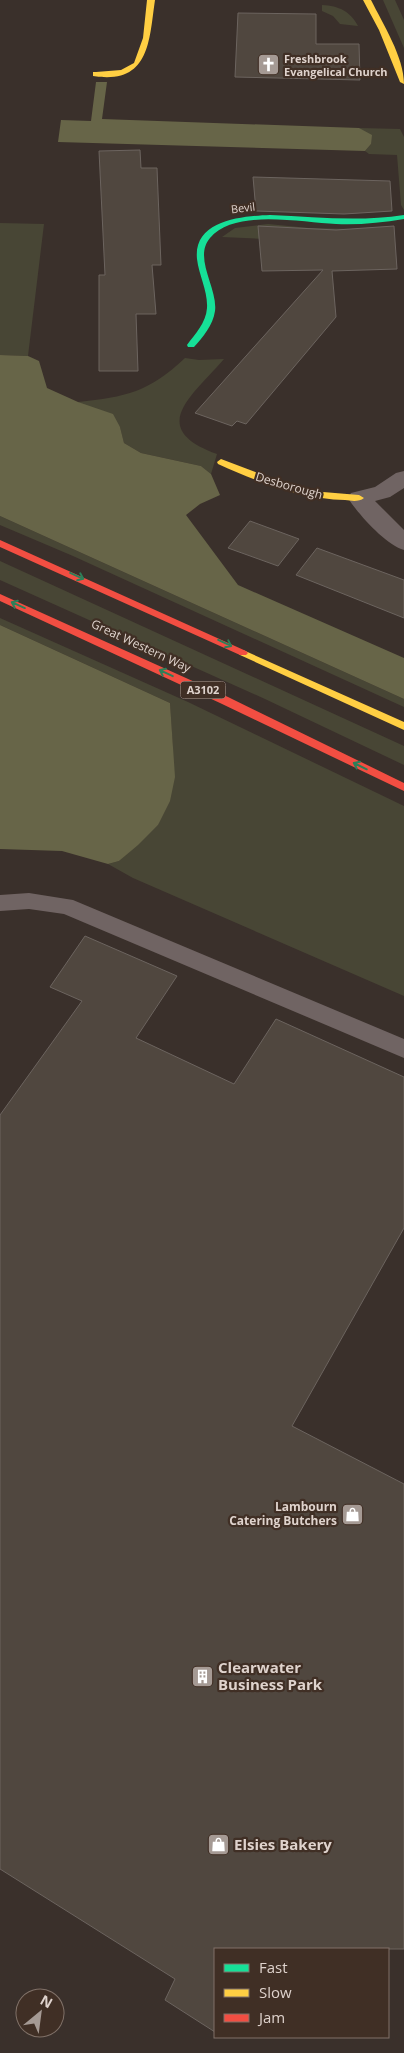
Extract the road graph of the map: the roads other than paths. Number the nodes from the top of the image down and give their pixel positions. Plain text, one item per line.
1 (151, 0) edge
2 (366, 0) edge
3 (96, 74) dead end
4 (404, 82) edge
5 (404, 217) edge
6 (191, 345) dead end
7 (221, 462) dead end
8 (404, 478) edge
9 (359, 498) junction
10 (404, 542) edge
11 (0, 543) edge
12 (0, 597) edge
13 (404, 726) edge
14 (404, 787) edge
15 (0, 903) edge
16 (404, 1049) edge

1 - 3 street
2 - 4 street
5 - 6 street, Bevil
7 - 9 street, Desborough
8 - 9 street, Desborough
9 - 10 street
11 -> 13 street
14 -> 12 street, Great Western Way / A3102
15 - 16 lane

